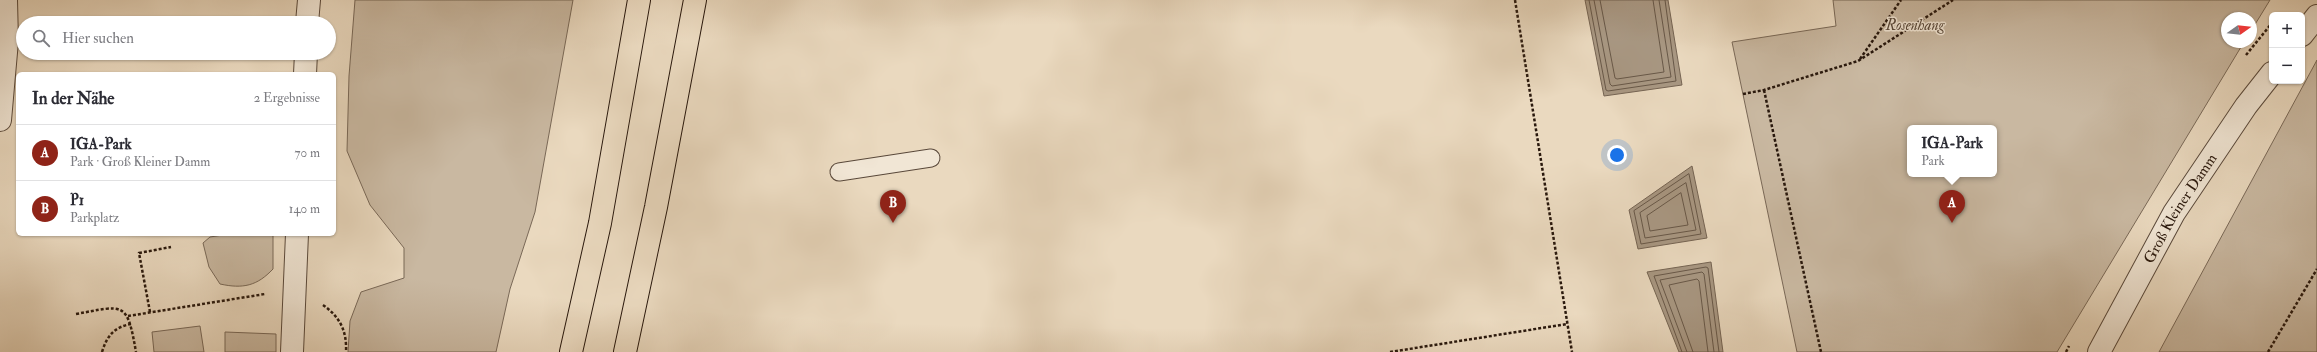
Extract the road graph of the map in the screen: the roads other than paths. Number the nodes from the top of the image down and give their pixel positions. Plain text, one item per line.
1 (6, 0) edge
2 (308, 0) edge
3 (638, 0) edge
4 (695, 0) edge
5 (307, 16) edge
6 (2317, 16) edge
7 (2305, 30) edge
8 (306, 60) edge
9 (305, 72) edge
10 (2269, 77) edge
11 (0, 120) edge
12 (931, 158) dead end
13 (839, 172) dead end
14 (297, 236) edge
15 (292, 352) edge
16 (571, 352) edge
17 (625, 352) edge
18 (2099, 352) edge

1 - 11 street
2 - 5 street
3 - 16 highway
4 - 17 highway
6 - 7 street
8 - 9 street
10 - 18 street, Groß Kleiner Damm
12 - 13 lane
14 - 15 street

